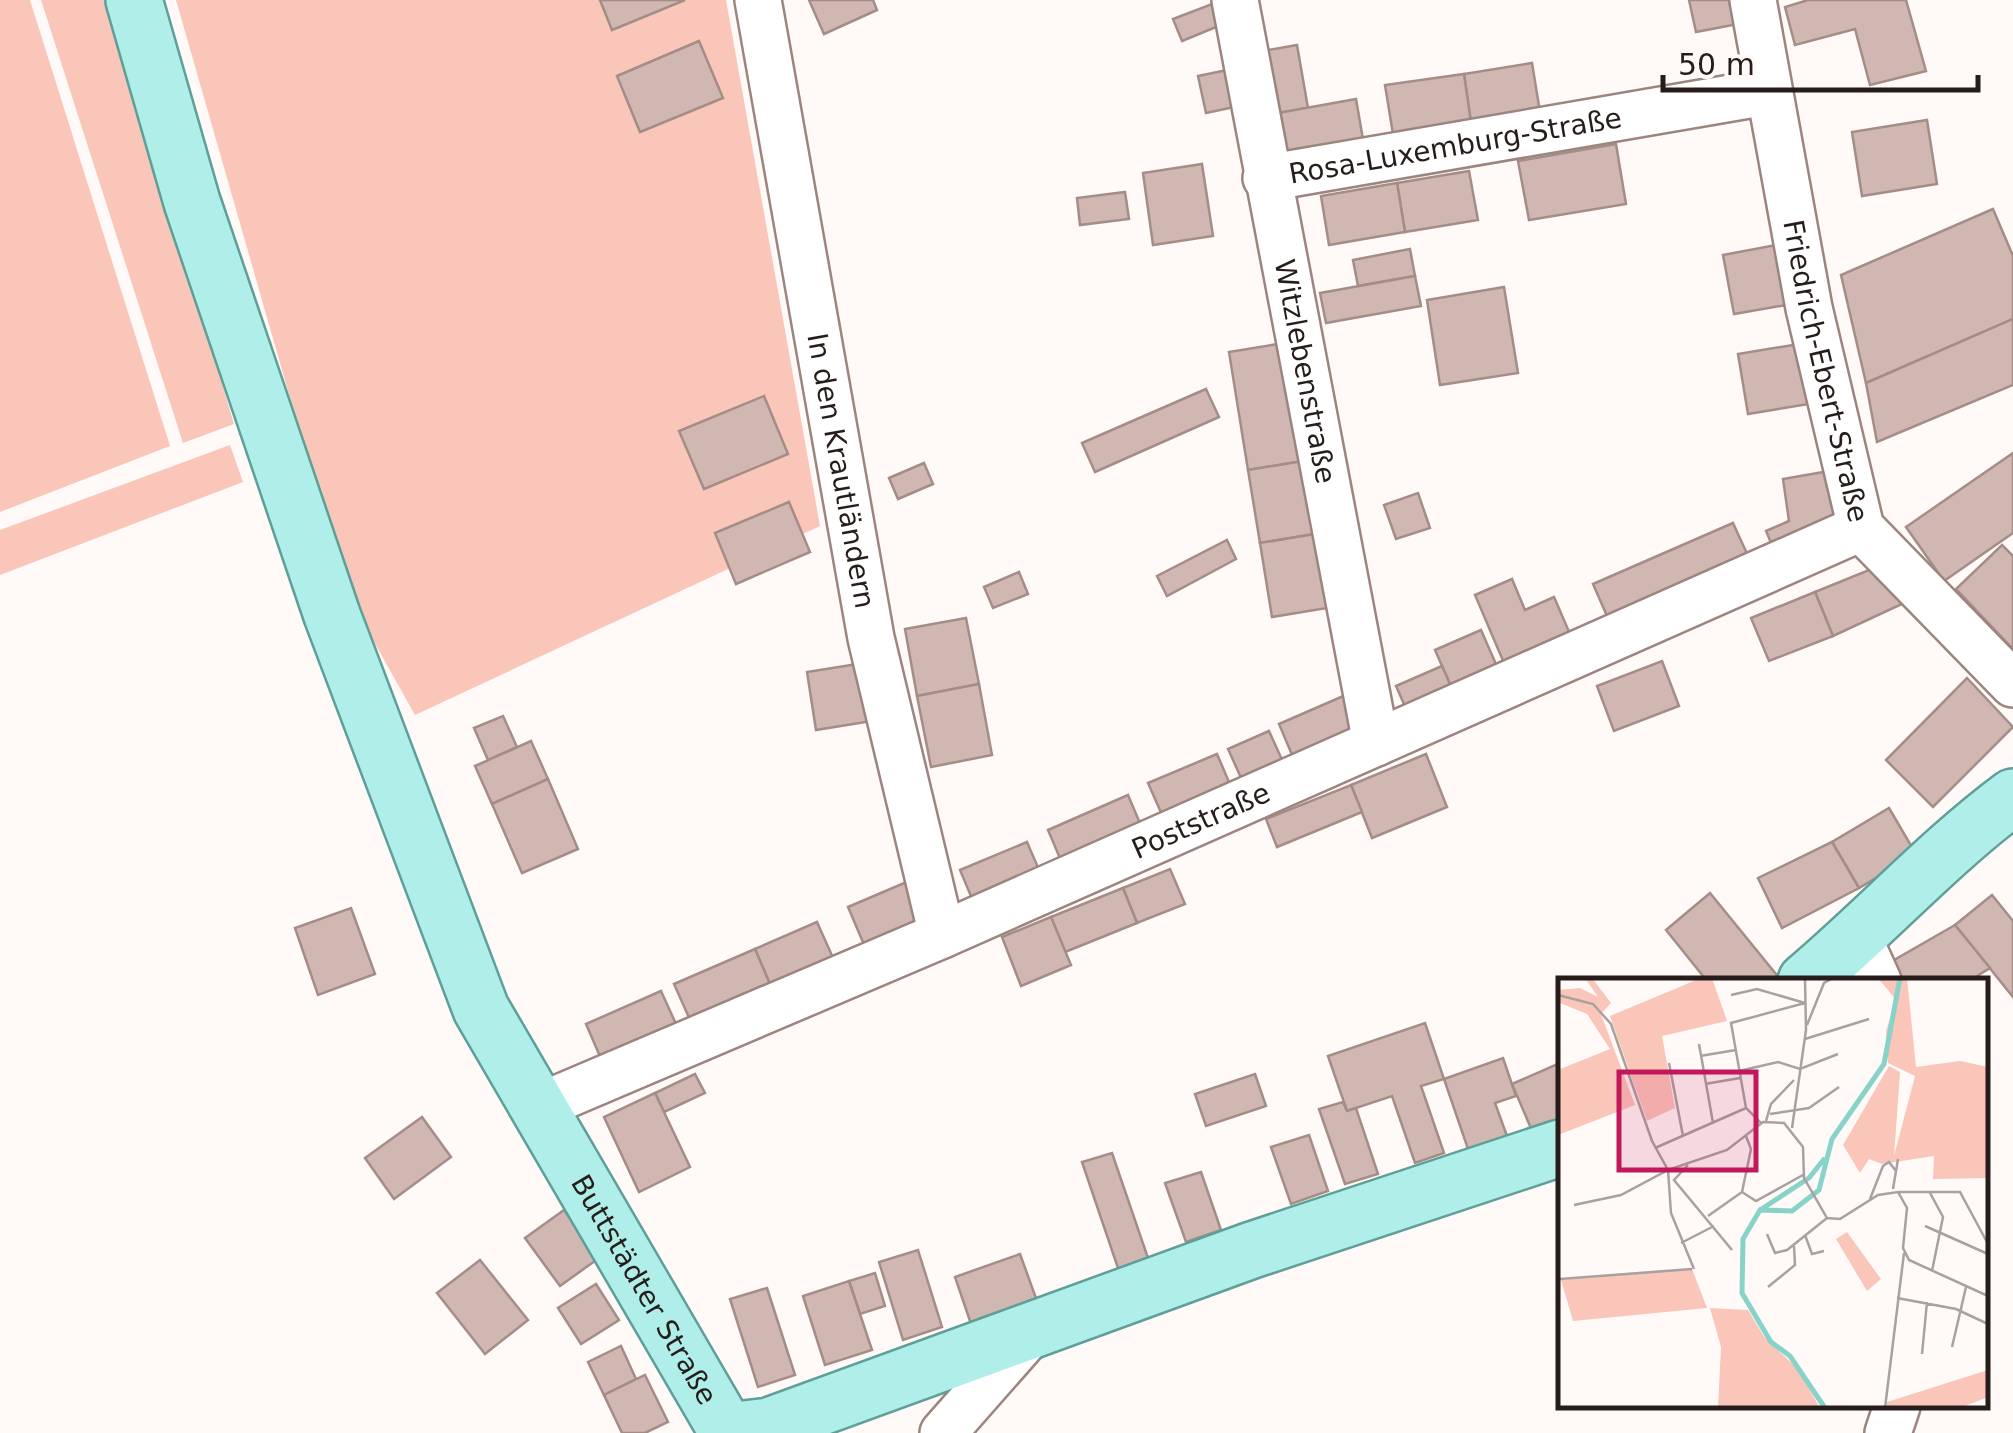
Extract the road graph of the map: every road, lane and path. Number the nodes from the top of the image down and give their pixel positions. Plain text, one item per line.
1 (134, 0) edge
2 (758, 0) edge
3 (1235, 0) edge
4 (1753, 0) edge
5 (1766, 92) junction
6 (1266, 178) junction
7 (1861, 528) junction
8 (2013, 684) edge
9 (1376, 743) junction
10 (2013, 797) edge
11 (942, 935) junction
12 (1868, 959) edge
13 (1812, 978) edge
14 (538, 1107) junction
15 (1558, 1149) edge
16 (1030, 1333) junction
17 (1895, 1408) edge
18 (726, 1432) edge
19 (943, 1433) edge
20 (1888, 1433) edge

1 - 14 main road, Buttstädter Straße
2 - 11 street, In den Krautländern
3 - 6 street, Witzlebenstraße
4 - 5 street, Friedrich-Ebert-Straße
5 - 6 street, Rosa-Luxemburg-Straße
5 - 7 street, Friedrich-Ebert-Straße
6 - 9 street, Witzlebenstraße
7 - 8 street, Friedrich-Ebert-Straße
7 - 9 street, Poststraße
9 - 11 street, Poststraße
10 - 12 main road
11 - 14 street, Poststraße
12 - 13 main road
14 - 18 main road, Buttstädter Straße
15 - 16 main road, Buttstädter Straße
16 - 18 main road, Buttstädter Straße
16 - 19 street
17 - 20 street

